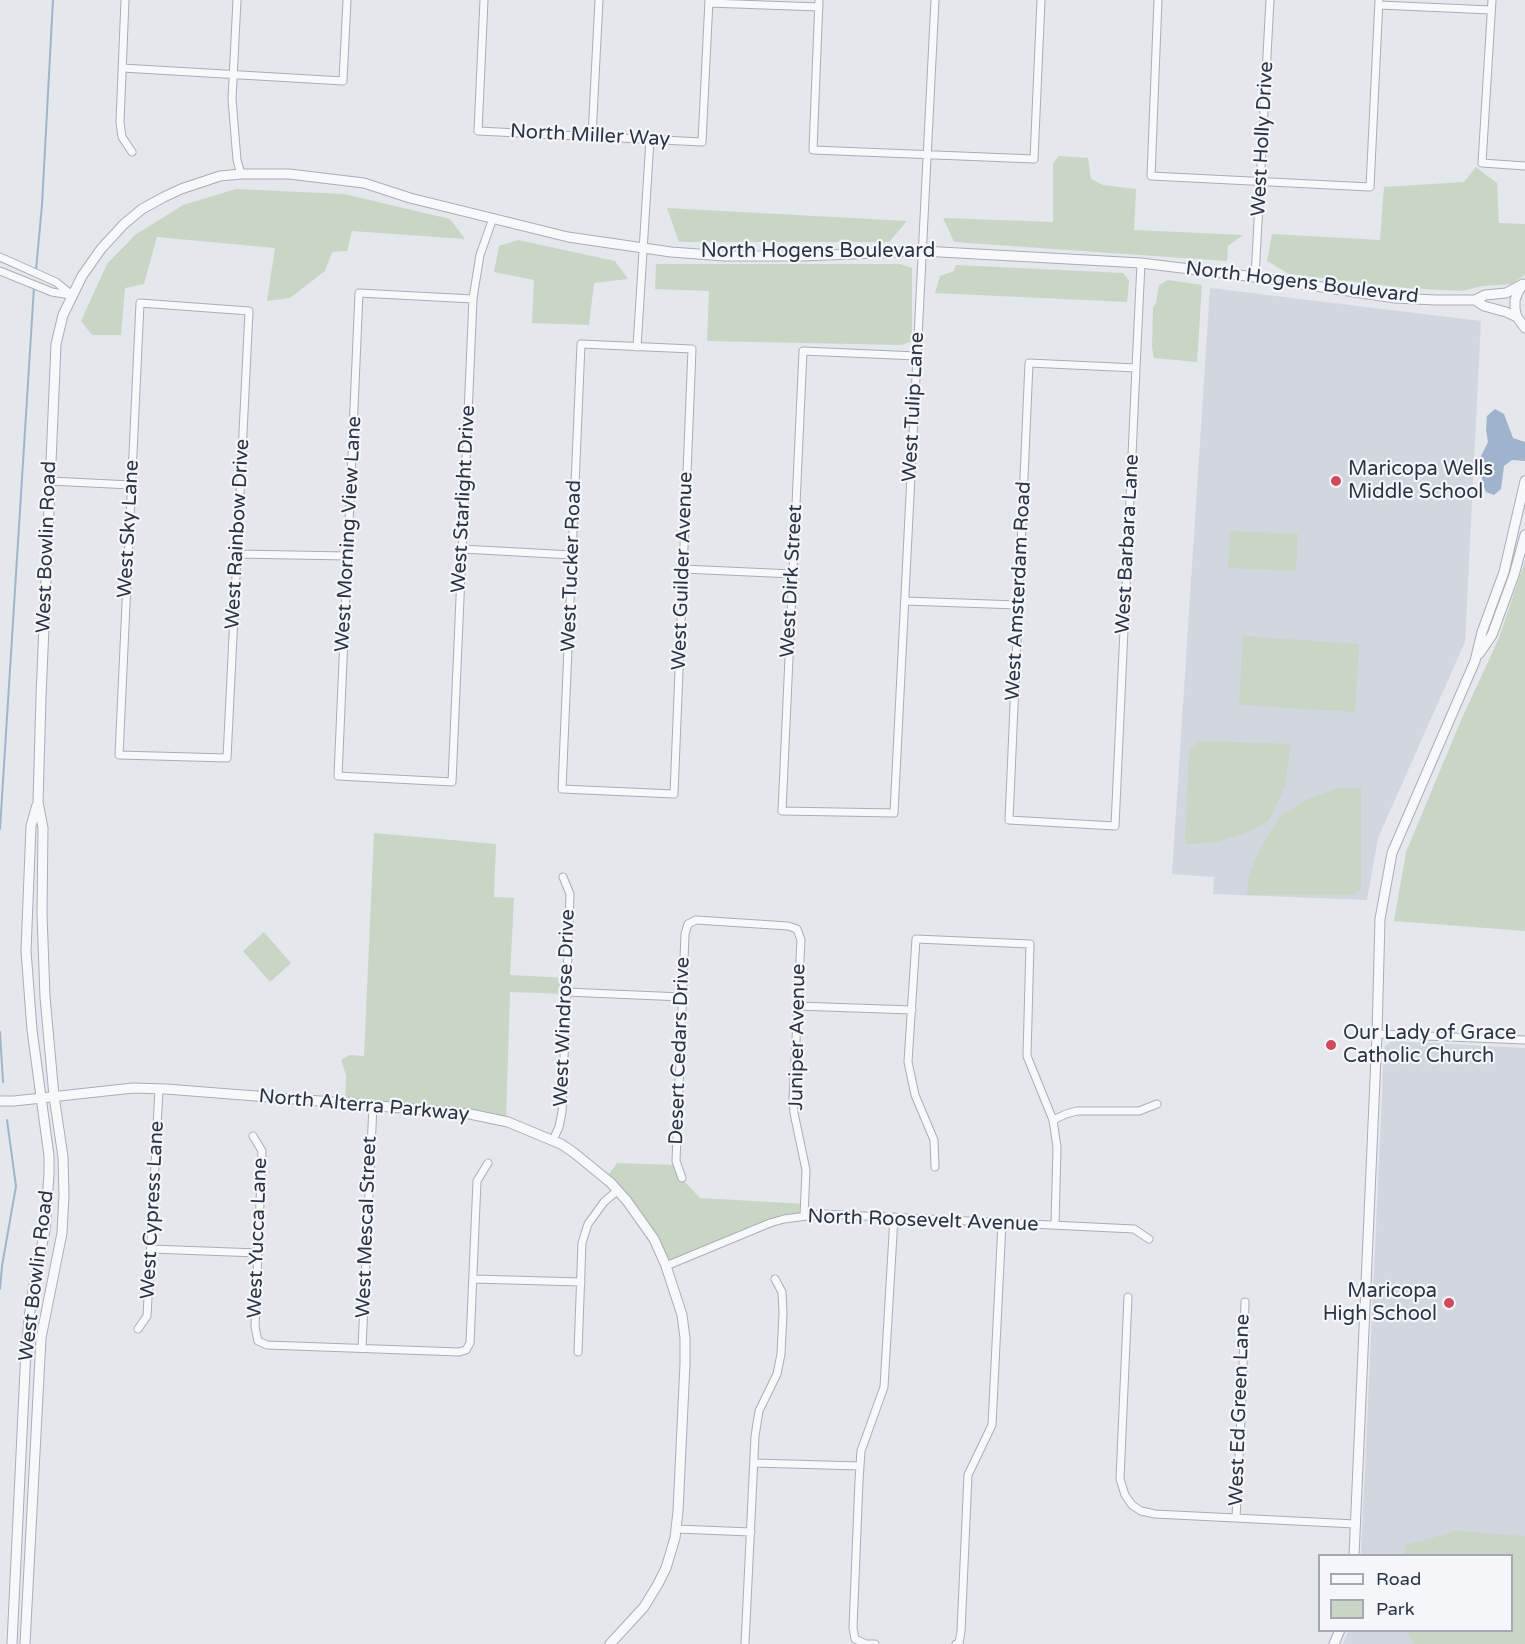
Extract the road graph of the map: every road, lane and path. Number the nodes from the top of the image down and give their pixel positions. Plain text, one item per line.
1 (125, 0) edge
2 (237, 0) edge
3 (347, 0) edge
4 (484, 0) edge
5 (599, 0) edge
6 (935, 0) edge
7 (1041, 0) edge
8 (1158, 0) edge
9 (1270, 0) edge
10 (1492, 0) edge
11 (709, 2) edge
12 (1379, 2) edge
13 (819, 4) edge
14 (1491, 10) junction
15 (123, 68) junction
16 (233, 75) junction
17 (592, 136) junction
18 (650, 139) junction
19 (132, 152) dead end
20 (927, 154) junction
21 (1525, 166) edge
22 (241, 174) junction
23 (1260, 181) junction
24 (493, 218) junction
25 (643, 248) junction
26 (922, 251) junction
27 (0, 257) edge
28 (1141, 263) junction
29 (0, 271) edge
30 (1255, 277) junction
31 (1524, 284) edge
32 (72, 295) junction
33 (473, 299) junction
34 (1475, 300) junction
35 (249, 311) joint
36 (1517, 317) junction
37 (1525, 328) edge
38 (637, 346) junction
39 (917, 356) junction
40 (1136, 368) junction
41 (50, 481) junction
42 (1525, 481) edge
43 (131, 485) junction
44 (1525, 535) edge
45 (462, 549) junction
46 (237, 554) junction
47 (572, 555) junction
48 (348, 556) junction
49 (683, 569) junction
50 (793, 574) junction
51 (905, 601) junction
52 (1018, 605) junction
53 (1475, 661) junction
54 (227, 758) joint
55 (338, 776) joint
56 (674, 794) joint
57 (38, 802) junction
58 (894, 813) joint
59 (1009, 820) joint
60 (563, 877) dead end
61 (797, 929) joint
62 (566, 992) junction
63 (682, 997) junction
64 (797, 1006) junction
65 (912, 1010) junction
66 (1377, 1034) junction
67 (1525, 1040) edge
68 (159, 1089) junction
69 (54, 1096) junction
70 (41, 1098) junction
71 (0, 1101) edge
72 (1157, 1104) dead end
73 (373, 1105) junction
74 (1053, 1120) junction
75 (253, 1136) dead end
76 (553, 1140) junction
77 (488, 1163) dead end
78 (935, 1167) dead end
79 (682, 1179) dead end
80 (618, 1190) junction
81 (804, 1216) junction
82 (894, 1217) junction
83 (1002, 1222) junction
84 (1055, 1225) junction
85 (1149, 1239) dead end
86 (151, 1249) junction
87 (258, 1252) junction
88 (666, 1266) junction
89 (775, 1279) dead end
90 (473, 1280) junction
91 (581, 1282) junction
92 (1128, 1298) dead end
93 (1245, 1302) dead end
94 (138, 1329) dead end
95 (362, 1348) junction
96 (578, 1352) dead end
97 (754, 1463) junction
98 (860, 1466) junction
99 (1236, 1518) junction
100 (1355, 1524) junction
101 (677, 1529) junction
102 (751, 1532) junction
103 (1354, 1554) edge
104 (12, 1644) edge
105 (26, 1644) edge
106 (610, 1644) edge
107 (745, 1644) edge
108 (874, 1644) edge
109 (958, 1644) edge

1 - 15 street
2 - 16 street
3 - 16 street
4 - 17 street, North Miller Way
5 - 17 street
6 - 20 street, West Tulip Lane
7 - 20 street
8 - 23 street
9 - 23 street, West Holly Drive
10 - 14 street
11 - 13 street
11 - 18 street, North Miller Way
12 - 14 street
12 - 23 street
13 - 20 street
14 - 21 street
15 - 16 street
15 - 19 street
16 - 22 street
17 - 18 street, North Miller Way
18 - 25 street
20 - 26 street, West Tulip Lane
22 - 24 street, North Hogens Boulevard
22 - 32 street, North Hogens Boulevard
23 - 30 street, West Holly Drive
24 - 25 street, North Hogens Boulevard
24 - 33 street, West Starlight Drive
25 - 26 street, North Hogens Boulevard
25 - 38 street
26 - 28 street, North Hogens Boulevard
26 - 39 street, West Tulip Lane
27 - 32 street
28 - 30 street, North Hogens Boulevard
28 - 40 street, West Barbara Lane
29 - 32 street
30 - 34 street, North Hogens Boulevard
31 - 34 street, North Hogens Boulevard
31 - 36 street
32 - 41 street, West Bowlin Road
33 - 45 street, West Starlight Drive
33 - 48 street, West Morning View Lane
34 - 36 street, North Hogens Boulevard
35 - 43 street, West Sky Lane
35 - 46 street, West Rainbow Drive
36 - 37 street
38 - 47 street, West Tucker Road
38 - 49 street, West Guilder Avenue
39 - 50 street, West Dirk Street
39 - 51 street, West Tulip Lane
40 - 52 street, West Amsterdam Road
40 - 59 street, West Barbara Lane
41 - 43 street
41 - 57 street, West Bowlin Road
42 - 53 street
43 - 54 street, West Sky Lane
44 - 53 street
45 - 47 street
45 - 55 street, West Starlight Drive
46 - 48 street
46 - 54 street, West Rainbow Drive
47 - 56 street, West Tucker Road
48 - 55 street, West Morning View Lane
49 - 50 street
49 - 56 street, West Guilder Avenue
50 - 58 street, West Dirk Street
51 - 52 street
51 - 58 street, West Tulip Lane
52 - 59 street, West Amsterdam Road
53 - 66 street
57 - 69 street, West Bowlin Road
57 - 70 street, West Bowlin Road
60 - 62 street, West Windrose Drive
61 - 63 street, Desert Cedars Drive
61 - 64 street, Juniper Avenue
62 - 63 street
62 - 76 street, West Windrose Drive
63 - 79 street, Desert Cedars Drive
64 - 65 street
64 - 81 street, Juniper Avenue
65 - 74 street
65 - 78 street
66 - 67 street
66 - 100 street
68 - 69 street, North Alterra Parkway
68 - 73 street, North Alterra Parkway
68 - 86 street, West Cypress Lane
69 - 70 street, North Alterra Parkway
69 - 105 street, West Bowlin Road
70 - 71 street, North Alterra Parkway
70 - 104 street, West Bowlin Road
72 - 74 street
73 - 76 street, North Alterra Parkway
73 - 95 street, West Mescal Street
74 - 84 street
75 - 87 street, West Yucca Lane
76 - 80 street, North Alterra Parkway
77 - 90 street
80 - 88 street, North Alterra Parkway
80 - 91 street
81 - 82 street, North Roosevelt Avenue
81 - 88 street, North Roosevelt Avenue
82 - 83 street, North Roosevelt Avenue
82 - 98 street
83 - 84 street, North Roosevelt Avenue
83 - 109 street
84 - 85 street, North Roosevelt Avenue
86 - 87 street
86 - 94 street, West Cypress Lane
87 - 95 street, West Yucca Lane
88 - 101 street, North Alterra Parkway
89 - 97 street
90 - 91 street
90 - 95 street
91 - 96 street
92 - 99 street
93 - 99 street, West Ed Green Lane
97 - 98 street
97 - 102 street
98 - 108 street
99 - 100 street
100 - 103 street
101 - 102 street
101 - 106 street, North Alterra Parkway
102 - 107 street

